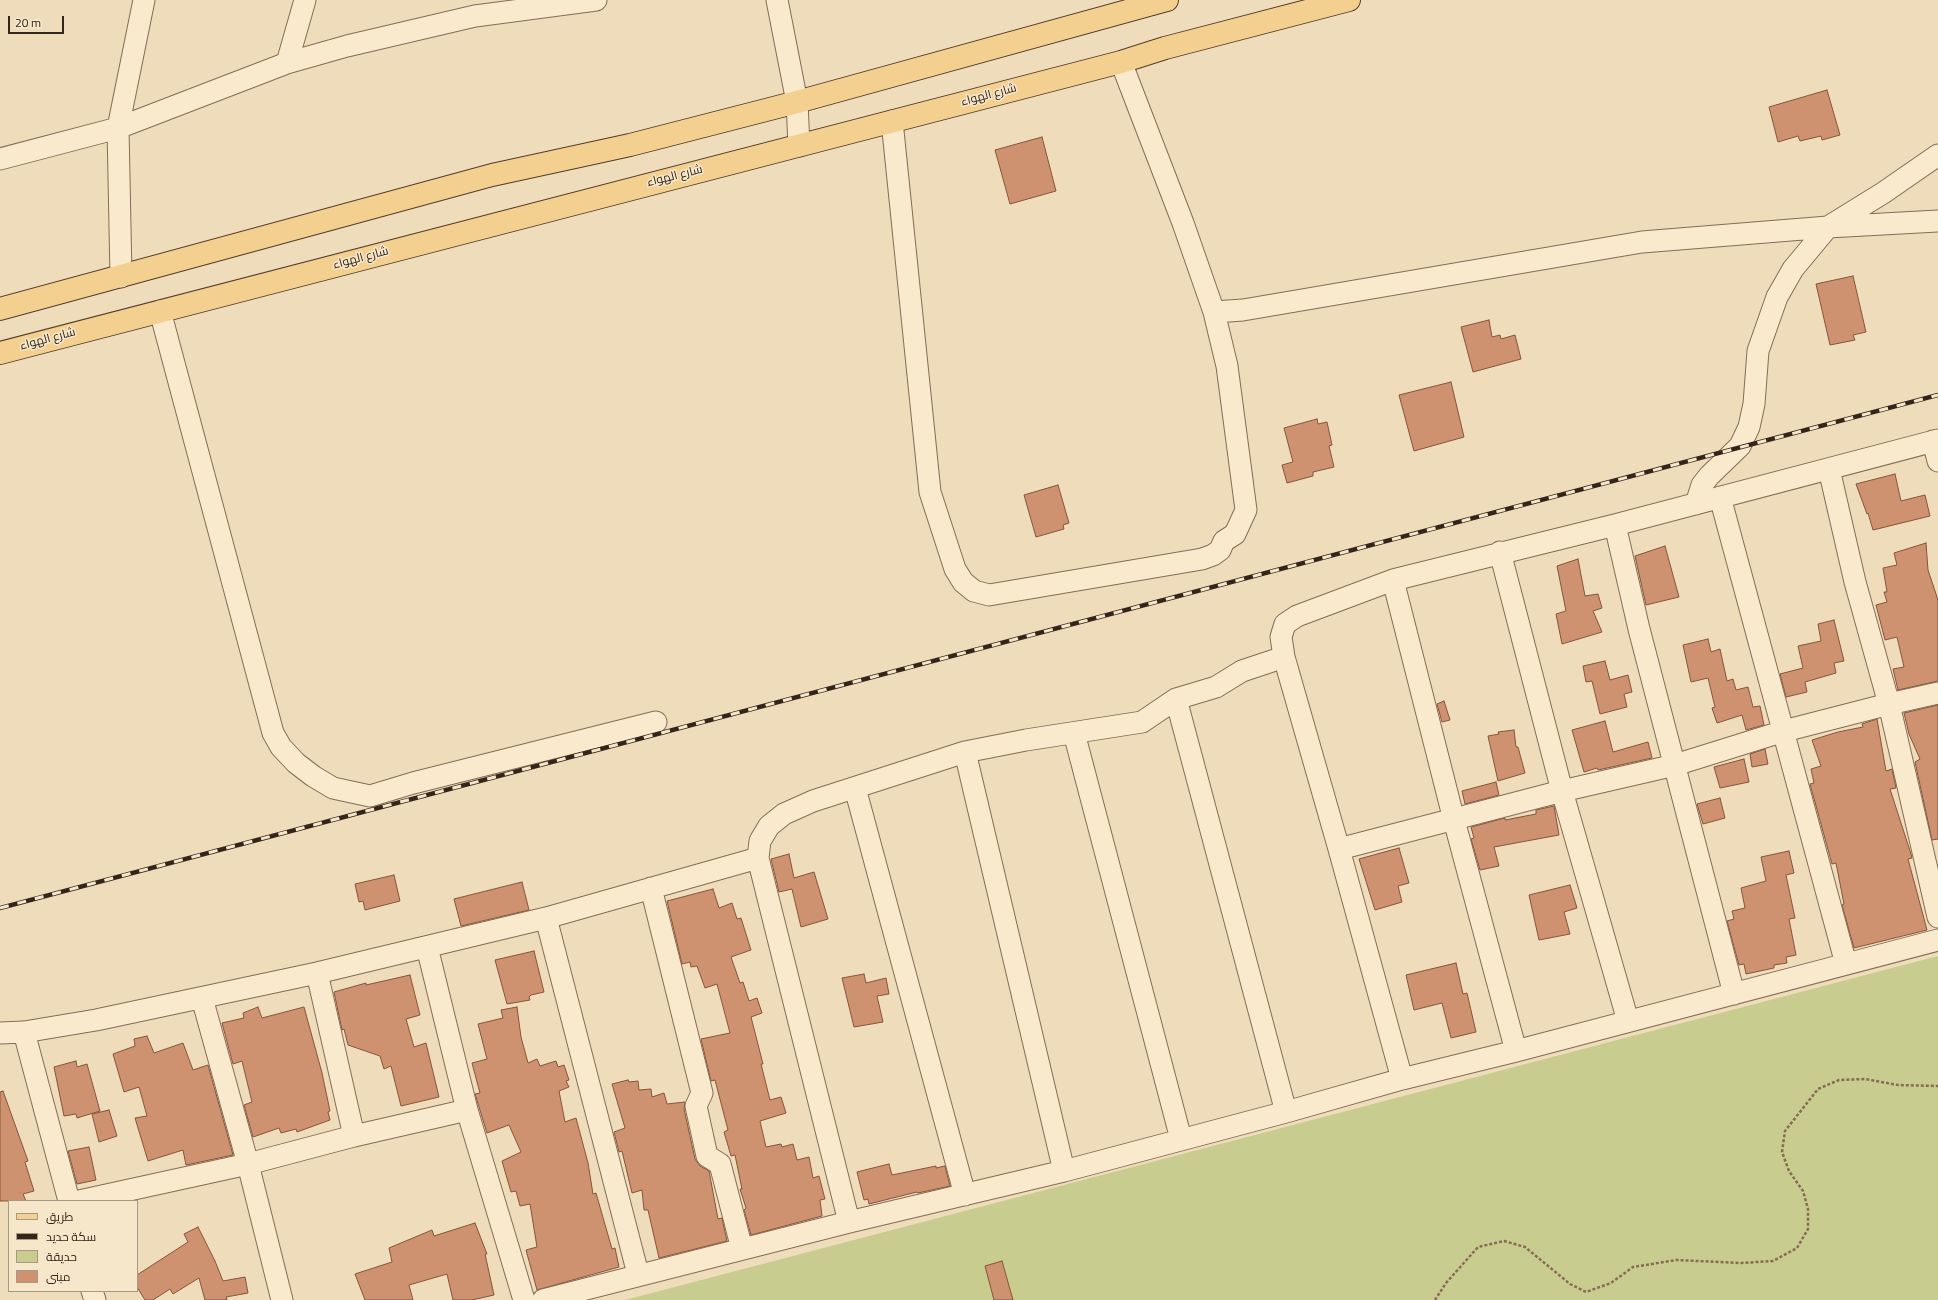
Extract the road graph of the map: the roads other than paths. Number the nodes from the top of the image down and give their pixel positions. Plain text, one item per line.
1 (144, 0) edge
2 (305, 0) edge
3 (596, 0) edge
4 (776, 0) edge
5 (1167, 0) edge
6 (1349, 0) edge
7 (477, 8) edge
8 (1121, 62) junction
9 (288, 63) junction
10 (797, 102) junction
11 (892, 121) junction
12 (118, 128) junction
13 (799, 146) junction
14 (1938, 155) edge
15 (0, 158) edge
16 (1938, 221) edge
17 (1828, 227) junction
18 (121, 276) junction
19 (0, 308) edge
20 (160, 311) junction
21 (1214, 312) junction
22 (0, 353) edge
23 (1936, 447) edge
24 (1829, 469) junction
25 (1720, 497) junction
26 (1696, 504) junction
27 (1615, 525) junction
28 (1500, 552) junction
29 (1393, 580) junction
30 (1284, 657) junction
31 (1938, 693) edge
32 (1176, 699) junction
33 (1889, 704) junction
34 (656, 722) dead end
35 (1784, 731) junction
36 (1074, 733) junction
37 (965, 752) junction
38 (1675, 765) junction
39 (855, 788) junction
40 (1562, 791) junction
41 (1454, 820) junction
42 (1339, 849) junction
43 (758, 858) junction
44 (651, 888) junction
45 (1938, 917) edge
46 (546, 918) junction
47 (1938, 940) edge
48 (427, 947) junction
49 (1846, 964) junction
50 (317, 973) junction
51 (1734, 994) junction
52 (202, 998) junction
53 (1628, 1021) junction
54 (24, 1032) junction
55 (0, 1033) edge
56 (1516, 1051) junction
57 (1402, 1079) junction
58 (467, 1110) junction
59 (1286, 1112) junction
60 (354, 1136) junction
61 (1181, 1139) junction
62 (248, 1164) junction
63 (1064, 1171) junction
64 (965, 1195) junction
65 (69, 1200) edge
66 (84, 1200) edge
67 (849, 1222) junction
68 (742, 1248) junction
69 (638, 1274) junction
70 (282, 1300) edge
71 (524, 1300) edge
72 (543, 1300) edge

1 - 12 street
2 - 9 street
3 - 7 street
4 - 10 street
5 - 10 main road
6 - 8 main road, شارع الهواء
7 - 9 street
8 - 11 main road, شارع الهواء
8 - 21 street
9 - 12 street
10 - 13 street
10 - 18 main road
11 - 13 main road, شارع الهواء
11 - 21 street
12 - 15 street
12 - 18 street
13 - 20 main road, شارع الهواء
14 - 17 street
16 - 17 street
17 - 21 street
17 - 26 street
18 - 19 main road
20 - 22 main road, شارع الهواء
20 - 34 street
23 - 24 street
24 - 25 street
24 - 33 street
25 - 26 street
25 - 35 street
26 - 27 street
27 - 28 street
27 - 38 street
28 - 29 street
28 - 40 street
29 - 30 street
29 - 41 street
30 - 32 street
30 - 42 street
31 - 33 street
32 - 36 street
32 - 59 street
33 - 35 street
33 - 45 street
35 - 38 street
35 - 49 street
36 - 37 street
36 - 61 street
37 - 39 street
37 - 63 street
38 - 40 street
38 - 51 street
39 - 43 street
39 - 64 street
40 - 41 street
40 - 53 street
41 - 42 street
41 - 56 street
42 - 57 street
43 - 44 street
43 - 67 street
44 - 46 street
44 - 68 street
46 - 48 street
46 - 69 street
47 - 49 street
48 - 50 street
48 - 58 street
49 - 51 street
50 - 52 street
50 - 60 street
51 - 53 street
52 - 54 street
52 - 62 street
53 - 56 street
54 - 55 street
54 - 65 street
56 - 57 street
57 - 59 street
58 - 60 street
58 - 71 street
59 - 61 street
60 - 62 street
61 - 63 street
62 - 66 street
62 - 70 street
63 - 64 street
64 - 67 street
67 - 68 street
68 - 69 street
69 - 72 street

